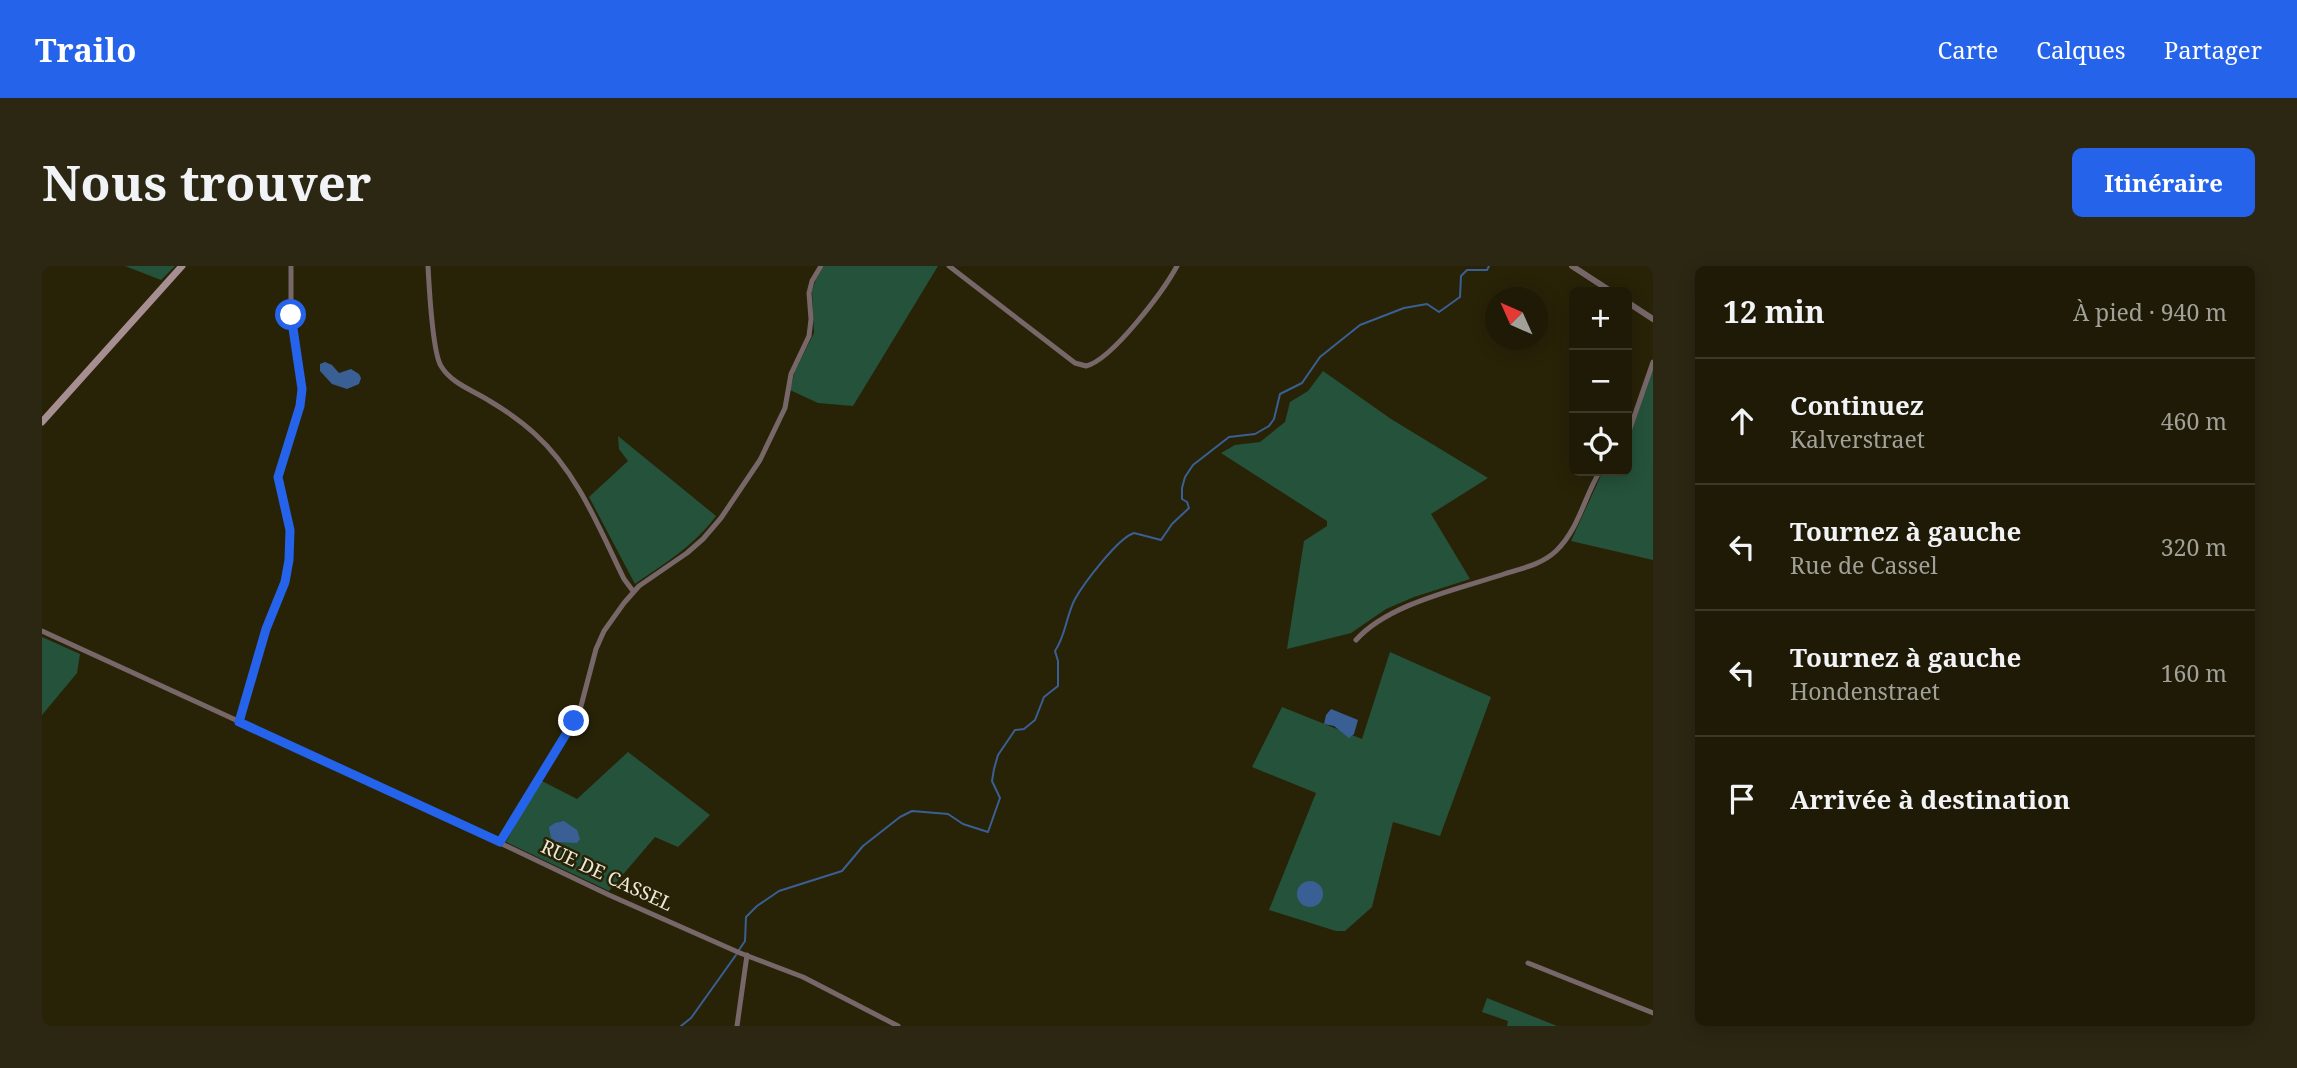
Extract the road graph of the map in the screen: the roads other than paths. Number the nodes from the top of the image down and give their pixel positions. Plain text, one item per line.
1 (182, 266) edge
2 (291, 266) edge
3 (428, 266) edge
4 (949, 266) edge
5 (1177, 266) edge
6 (1572, 266) edge
7 (818, 267) edge
8 (1604, 287) edge
9 (1632, 305) edge
10 (1653, 319) edge
11 (1653, 362) edge
12 (42, 422) edge
13 (1632, 423) edge
14 (1598, 476) edge
15 (633, 591) junction
16 (42, 631) edge
17 (1356, 640) dead end
18 (239, 722) junction
19 (500, 842) junction
20 (740, 953) junction
21 (1528, 963) dead end
22 (1653, 1013) edge
23 (737, 1026) edge
24 (898, 1026) edge

1 - 12 main road
2 - 18 street
3 - 15 street
4 - 5 street
6 - 8 street
7 - 15 street
9 - 10 street
11 - 13 street
14 - 17 street
15 - 19 street
16 - 18 street, RUE DE CASSEL
18 - 19 street, RUE DE CASSEL
19 - 20 street, RUE DE CASSEL
20 - 23 street
20 - 24 street, RUE DE CASSEL
21 - 22 street

